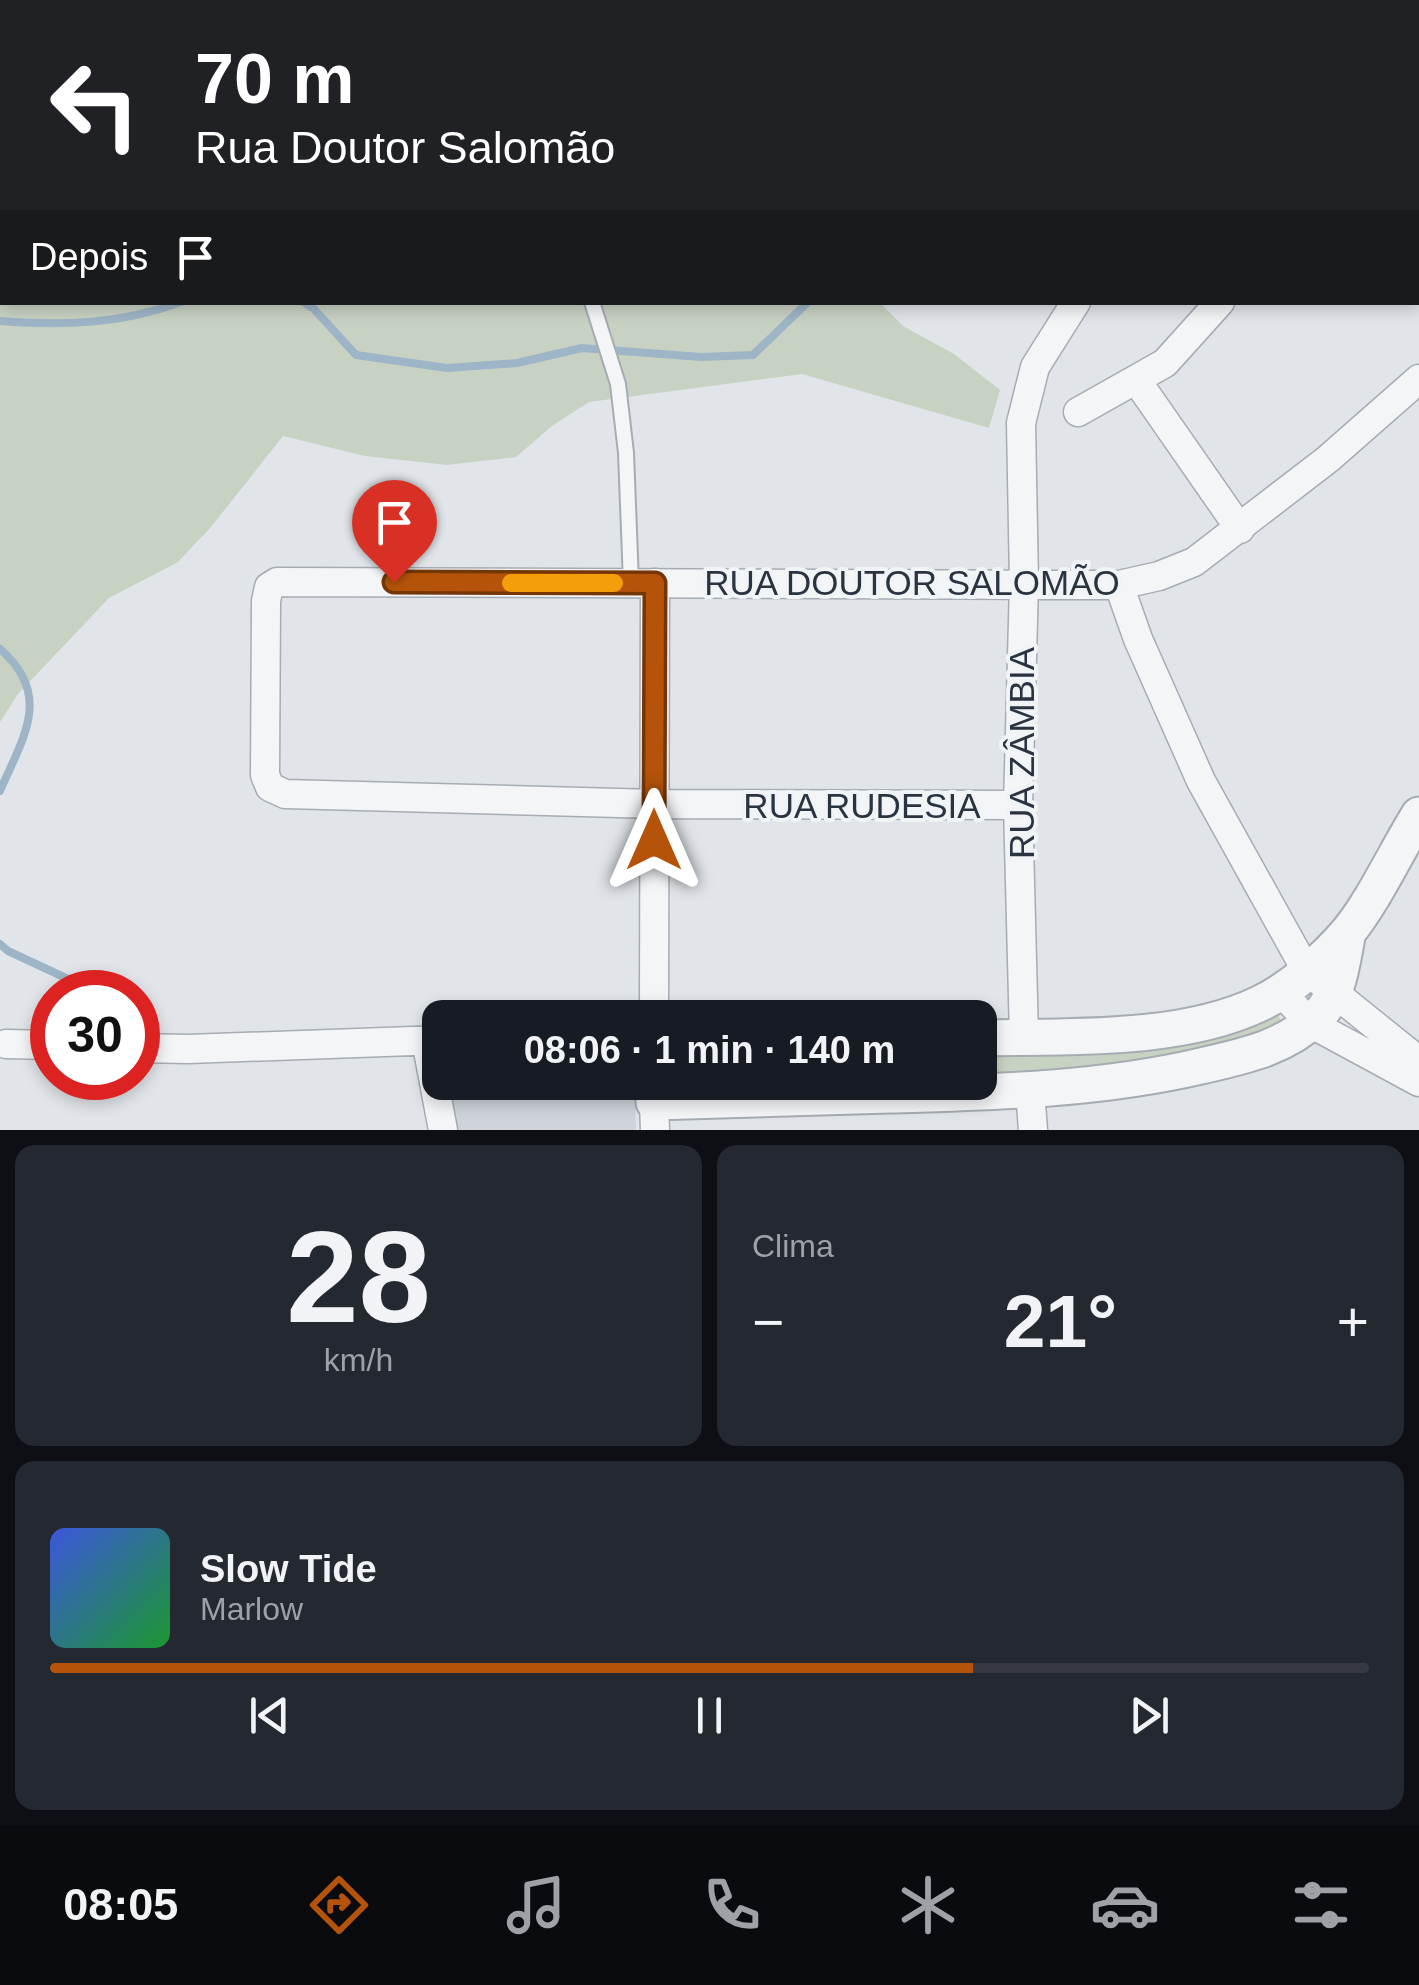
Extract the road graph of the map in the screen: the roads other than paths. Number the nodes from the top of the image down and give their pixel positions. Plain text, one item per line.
1 (593, 305) edge
2 (1074, 305) edge
3 (1217, 305) edge
4 (1419, 379) edge
5 (1138, 381) junction
6 (1078, 412) dead end
7 (1240, 529) junction
8 (643, 583) junction
9 (1024, 583) junction
10 (1119, 585) junction
11 (285, 794) joint
12 (654, 804) junction
13 (1018, 805) junction
14 (1419, 815) edge
15 (1348, 932) junction
16 (1294, 981) junction
17 (1335, 993) junction
18 (654, 1000) edge
19 (1310, 1023) junction
20 (1024, 1037) junction
21 (997, 1038) edge
22 (422, 1040) edge
23 (6, 1044) dead end
24 (30, 1045) edge
25 (160, 1048) edge
26 (1419, 1061) edge
27 (1419, 1082) edge
28 (997, 1091) edge
29 (1030, 1091) junction
30 (439, 1100) edge
31 (684, 1100) edge
32 (655, 1105) edge
33 (442, 1130) edge
34 (1033, 1130) edge

1 - 8 lane
2 - 9 street, RUA ZÂMBIA
3 - 5 street
4 - 7 street, RUA DOUTOR SALOMÃO
5 - 6 street
5 - 7 street
7 - 10 street, RUA DOUTOR SALOMÃO
8 - 9 street, RUA DOUTOR SALOMÃO
8 - 11 street, RUA DOUTOR SALOMÃO
8 - 12 street
9 - 10 street, RUA DOUTOR SALOMÃO
9 - 13 street, RUA ZÂMBIA
10 - 16 street
11 - 12 street, RUA RUDESIA
12 - 13 street, RUA RUDESIA
12 - 18 street
13 - 20 street, RUA ZÂMBIA
14 - 15 street
15 - 16 street
15 - 17 street
16 - 17 street
16 - 19 street
16 - 20 street
17 - 19 street
17 - 26 street
19 - 27 street
19 - 29 street
20 - 21 street
22 - 25 street
23 - 24 street
28 - 29 street
29 - 34 street
30 - 33 street
31 - 32 street

